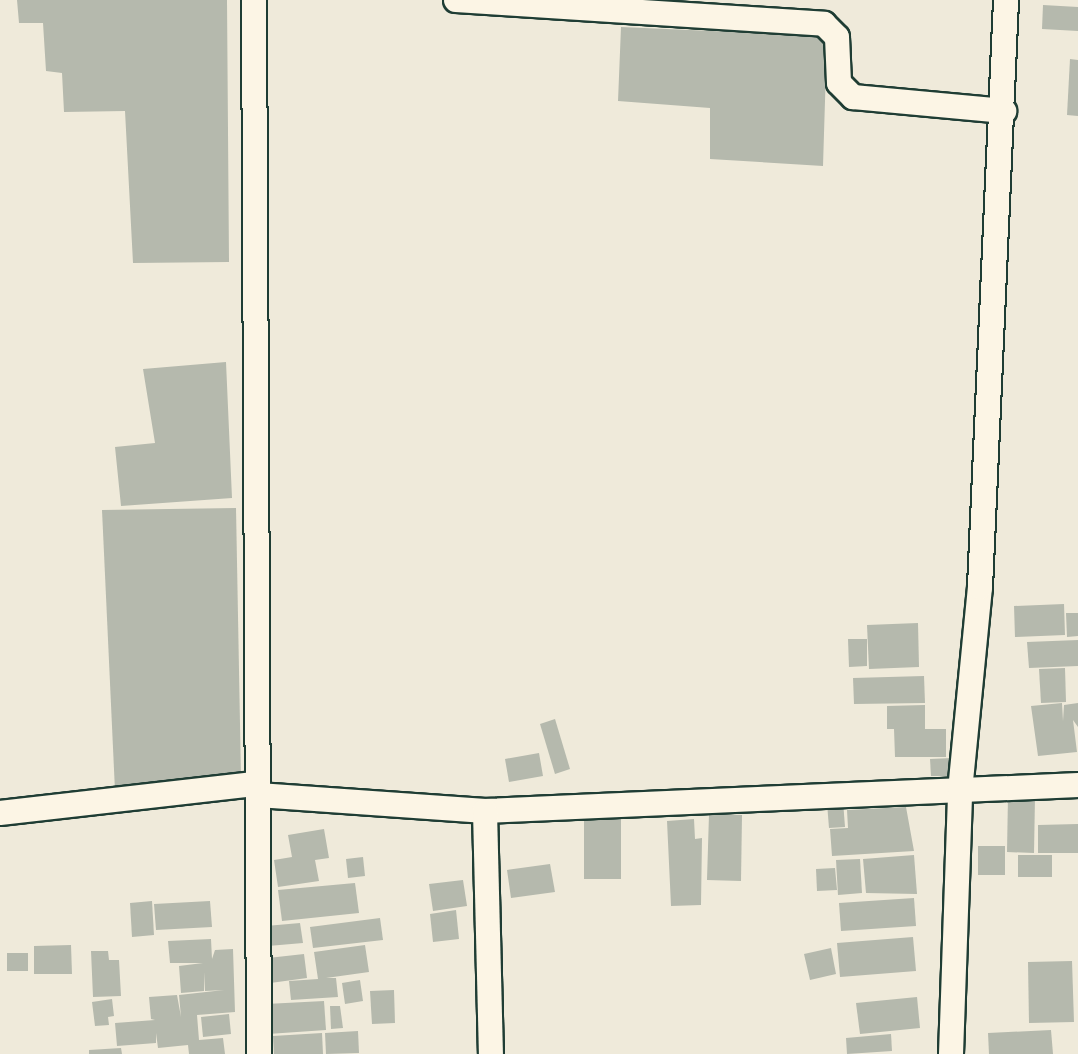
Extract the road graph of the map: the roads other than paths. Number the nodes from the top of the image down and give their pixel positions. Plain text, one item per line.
1 (254, 0) edge
2 (456, 0) edge
3 (1006, 0) edge
4 (1004, 111) junction
5 (1078, 785) edge
6 (257, 790) junction
7 (960, 791) junction
8 (485, 811) junction
9 (0, 813) edge
10 (259, 1054) edge
11 (491, 1054) edge
12 (951, 1054) edge

1 - 6 street
2 - 4 street
3 - 4 street
4 - 7 street
5 - 7 street
6 - 8 street
6 - 9 street
6 - 10 street
7 - 8 street
7 - 12 street
8 - 11 street

